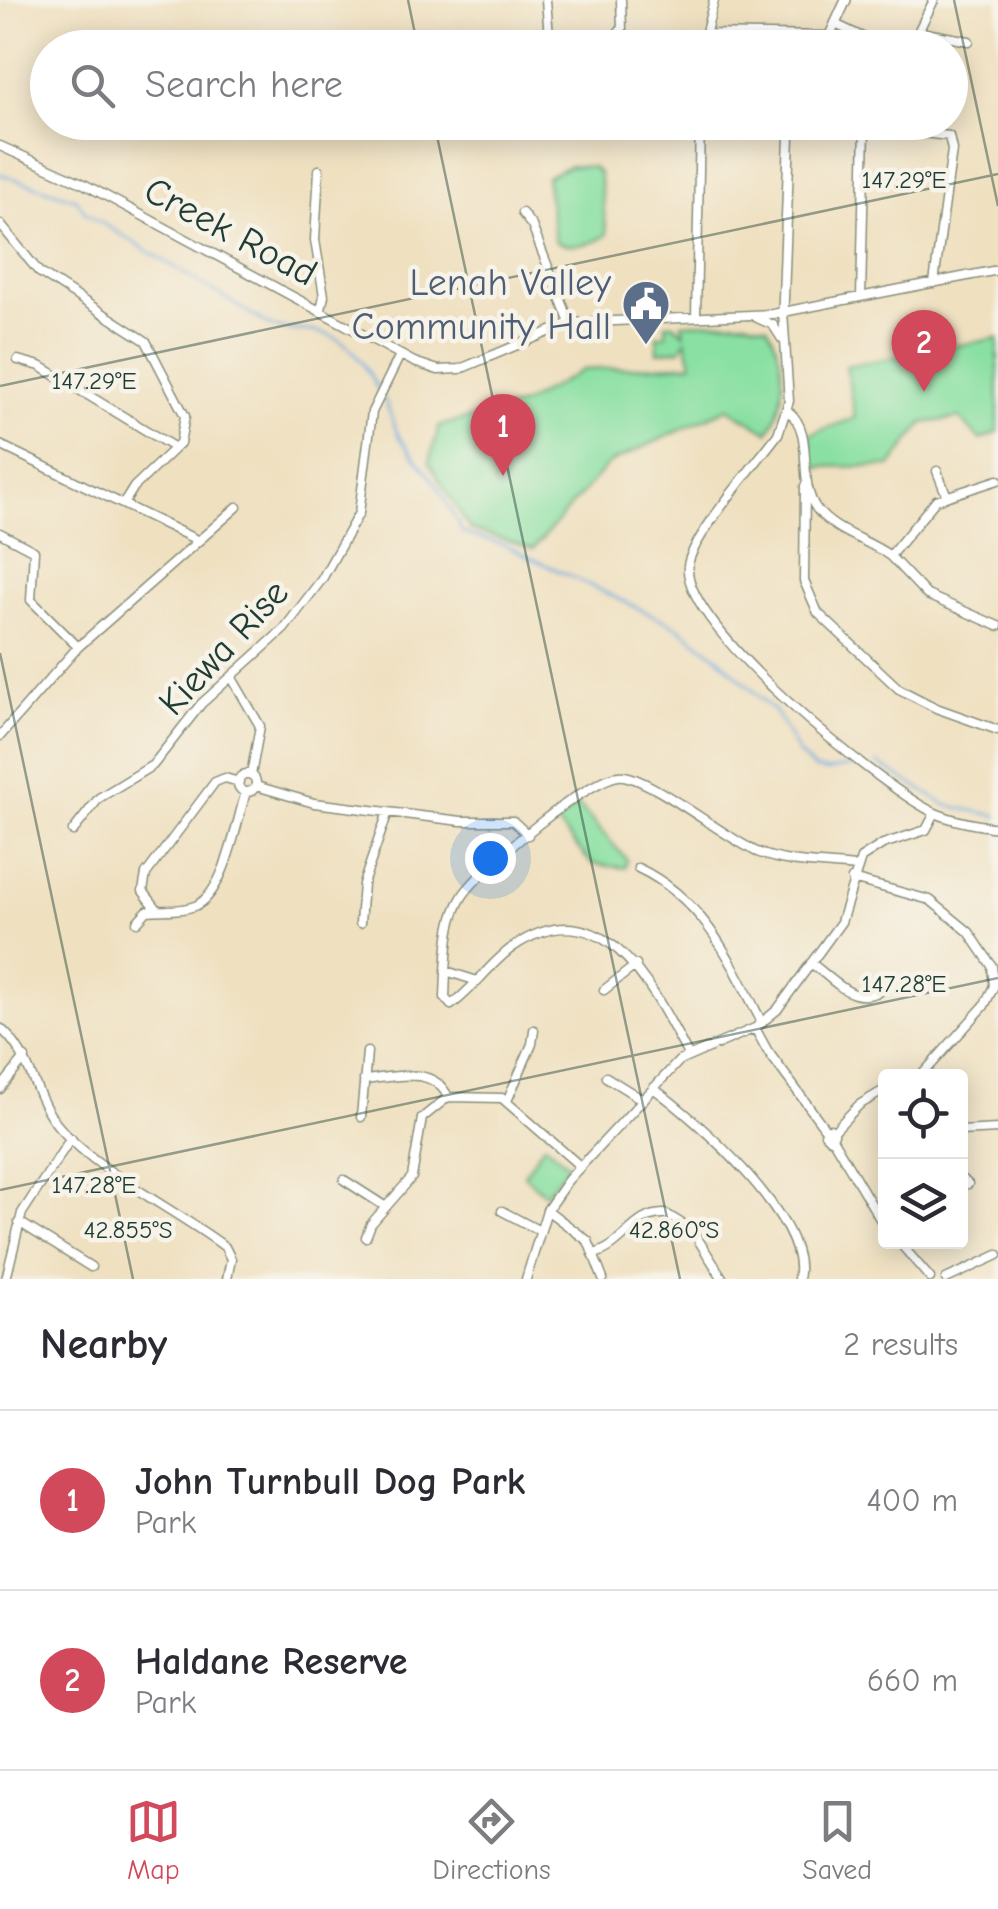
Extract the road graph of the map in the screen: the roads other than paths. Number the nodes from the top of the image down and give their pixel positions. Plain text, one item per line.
1 (546, 0) edge
2 (622, 0) edge
3 (714, 0) edge
4 (846, 0) edge
5 (934, 0) edge
6 (835, 24) junction
7 (548, 30) edge
8 (621, 30) edge
9 (705, 30) edge
10 (832, 30) edge
11 (848, 30) edge
12 (921, 30) edge
13 (700, 140) edge
14 (789, 140) edge
15 (865, 140) edge
16 (952, 140) edge
17 (0, 146) edge
18 (319, 170) dead end
19 (522, 213) dead end
20 (0, 224) edge
21 (998, 270) edge
22 (934, 283) junction
23 (862, 297) junction
24 (321, 310) junction
25 (783, 312) junction
26 (748, 314) junction
27 (696, 316) junction
28 (570, 322) junction
29 (786, 347) junction
30 (400, 355) junction
31 (18, 360) dead end
32 (788, 411) junction
33 (0, 445) edge
34 (175, 448) junction
35 (937, 471) dead end
36 (998, 480) edge
37 (804, 486) junction
38 (946, 494) junction
39 (124, 503) junction
40 (237, 507) dead end
41 (824, 518) junction
42 (803, 525) junction
43 (0, 532) edge
44 (197, 540) junction
45 (890, 556) junction
46 (998, 626) edge
47 (78, 647) junction
48 (232, 678) junction
49 (998, 730) edge
50 (0, 736) edge
51 (251, 775) junction
52 (239, 782) junction
53 (256, 786) junction
54 (246, 792) junction
55 (388, 812) junction
56 (936, 813) junction
57 (998, 828) edge
58 (73, 830) dead end
59 (528, 835) junction
60 (638, 868) dead end
61 (855, 868) junction
62 (852, 880) junction
63 (158, 910) junction
64 (137, 922) dead end
65 (360, 923) dead end
66 (812, 963) junction
67 (636, 965) junction
68 (446, 971) junction
69 (474, 980) junction
70 (887, 986) dead end
71 (604, 990) dead end
72 (759, 1025) junction
73 (0, 1028) edge
74 (534, 1030) dead end
75 (367, 1052) dead end
76 (688, 1055) junction
77 (25, 1058) junction
78 (926, 1069) edge
79 (606, 1076) dead end
80 (364, 1080) junction
81 (653, 1088) junction
82 (0, 1089) edge
83 (878, 1094) edge
84 (448, 1097) junction
85 (642, 1100) junction
86 (507, 1102) junction
87 (361, 1117) dead end
88 (998, 1129) edge
89 (968, 1131) edge
90 (831, 1133) junction
91 (71, 1138) junction
92 (580, 1166) junction
93 (344, 1180) dead end
94 (386, 1207) junction
95 (548, 1210) junction
96 (502, 1211) dead end
97 (878, 1215) edge
98 (20, 1222) junction
99 (540, 1231) junction
100 (366, 1237) dead end
101 (907, 1249) edge
102 (594, 1254) junction
103 (998, 1256) edge
104 (91, 1267) dead end
105 (6, 1279) edge
106 (227, 1279) edge
107 (526, 1279) edge
108 (603, 1279) edge
109 (723, 1279) edge
110 (798, 1279) edge
111 (931, 1279) edge
112 (946, 1279) edge

1 - 7 street
2 - 8 street
3 - 9 street
4 - 6 main road
5 - 12 street
6 - 10 main road
6 - 11 street
13 - 27 street
14 - 25 main road
15 - 23 street
16 - 22 street
17 - 24 street, Creek Road
18 - 24 street
19 - 28 street
20 - 34 street
21 - 22 street, Creek Road
22 - 23 street, Creek Road
23 - 25 street, Creek Road
24 - 30 street, Creek Road
25 - 26 street, Creek Road
25 - 29 street
26 - 27 street, Creek Road
26 - 29 street
27 - 28 street, Creek Road
28 - 30 street, Creek Road
29 - 32 street
30 - 48 street, Kiewa Rise
31 - 34 street
32 - 37 street
32 - 56 street
33 - 39 street
34 - 39 street
35 - 38 street
36 - 38 street
37 - 41 street
37 - 42 street
38 - 45 street
39 - 44 street
40 - 44 street
41 - 42 street
41 - 45 street
42 - 49 street
43 - 47 street
44 - 47 street
45 - 46 street
47 - 50 street
48 - 51 street
48 - 58 street, Kiewa Rise
51 - 52 street
51 - 53 street
52 - 54 street
52 - 63 street
53 - 54 street
53 - 55 street
54 - 63 street
55 - 59 street
55 - 65 street
56 - 57 street
56 - 61 street
59 - 61 street
59 - 68 street
60 - 72 street
61 - 62 street
62 - 66 street
62 - 78 street
63 - 64 street
66 - 70 street
66 - 72 street
67 - 69 street
67 - 71 street
67 - 76 street
68 - 69 street
68 - 69 street
72 - 76 street
72 - 90 street
73 - 77 street
74 - 86 street
75 - 80 street
76 - 81 street
77 - 82 street
77 - 91 street
79 - 85 street
80 - 84 street
80 - 87 street
81 - 85 street
81 - 110 street
83 - 90 street
84 - 86 street
84 - 94 street
85 - 92 street
86 - 92 street
88 - 89 street
90 - 97 street
91 - 98 street
91 - 106 street
92 - 95 street
93 - 94 street
94 - 100 street
95 - 99 street
95 - 102 street
96 - 99 street
98 - 104 street
98 - 105 street
99 - 107 street
101 - 111 street
102 - 108 street
102 - 109 street
103 - 112 street

